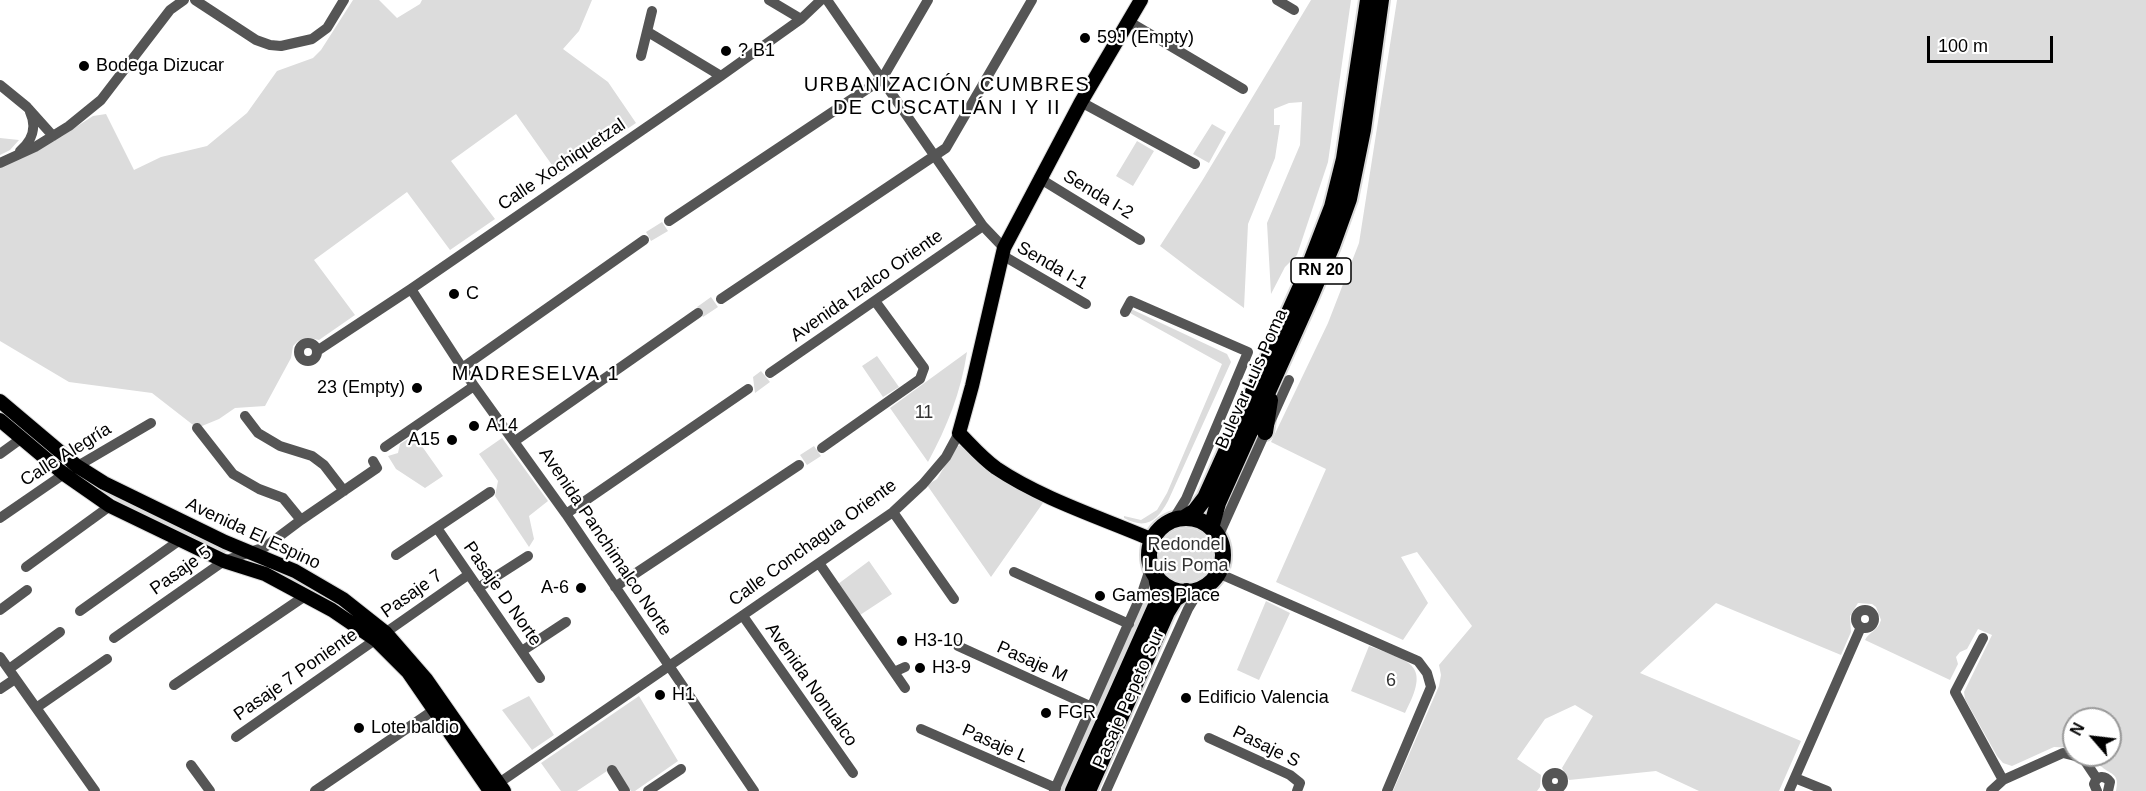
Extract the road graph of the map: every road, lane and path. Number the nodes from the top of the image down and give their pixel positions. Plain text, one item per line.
1 (184, 0) edge
2 (195, 0) edge
3 (344, 0) edge
4 (769, 0) edge
5 (821, 0) edge
6 (827, 0) edge
7 (928, 0) edge
8 (1032, 0) edge
9 (1141, 0) edge
10 (1277, 0) edge
11 (1368, 0) edge
12 (1381, 0) edge
13 (1294, 10) dead end
14 (652, 11) dead end
15 (801, 19) junction
16 (1128, 21) junction
17 (648, 32) junction
18 (641, 56) dead end
19 (721, 76) junction
20 (882, 79) junction
21 (0, 85) edge
22 (1243, 88) dead end
23 (1081, 102) junction
24 (27, 107) junction
25 (53, 136) junction
26 (935, 154) junction
27 (11, 159) junction
28 (0, 163) edge
29 (1195, 164) dead end
30 (1039, 178) junction
31 (669, 221) dead end
32 (983, 226) junction
33 (644, 240) dead end
34 (1140, 240) dead end
35 (1003, 252) junction
36 (411, 289) junction
37 (721, 299) dead end
38 (875, 301) junction
39 (1086, 304) dead end
40 (1125, 312) dead end
41 (698, 313) dead end
42 (317, 351) dead end
43 (462, 368) junction
44 (770, 373) dead end
45 (1281, 380) junction
46 (474, 386) junction
47 (747, 389) dead end
48 (0, 400) edge
49 (245, 416) dead end
50 (0, 420) edge
51 (151, 423) dead end
52 (197, 428) dead end
53 (1265, 432) joint
54 (959, 433) junction
55 (22, 438) junction
56 (515, 441) junction
57 (385, 447) dead end
58 (822, 448) dead end
59 (0, 454) edge
60 (375, 465) dead end
61 (799, 465) dead end
62 (77, 466) junction
63 (64, 474) junction
64 (344, 492) junction
65 (490, 492) dead end
66 (110, 506) junction
67 (893, 512) junction
68 (566, 514) junction
69 (0, 518) edge
70 (1179, 519) junction
71 (301, 520) junction
72 (437, 528) junction
73 (1215, 532) junction
74 (180, 540) junction
75 (1153, 540) junction
76 (252, 553) junction
77 (396, 555) dead end
78 (528, 556) dead end
79 (224, 561) junction
80 (819, 563) junction
81 (26, 567) dead end
82 (1154, 571) junction
83 (1014, 572) dead end
84 (1218, 573) junction
85 (468, 575) junction
86 (615, 586) junction
87 (478, 588) junction
88 (27, 590) dead end
89 (1193, 590) junction
90 (305, 596) junction
91 (954, 599) dead end
92 (0, 610) edge
93 (80, 611) dead end
94 (742, 616) junction
95 (566, 622) dead end
96 (1129, 624) junction
97 (1861, 627) dead end
98 (60, 633) dead end
99 (381, 636) junction
100 (114, 638) dead end
101 (1983, 638) dead end
102 (958, 646) dead end
103 (522, 651) junction
104 (0, 657) edge
105 (107, 659) dead end
106 (669, 665) junction
107 (905, 667) dead end
108 (894, 672) junction
109 (12, 674) junction
110 (540, 678) dead end
111 (174, 685) dead end
112 (905, 688) dead end
113 (0, 689) edge
114 (1092, 707) junction
115 (36, 708) junction
116 (434, 710) junction
117 (921, 729) dead end
118 (236, 737) dead end
119 (1209, 738) dead end
120 (191, 765) dead end
121 (681, 769) dead end
122 (612, 770) dead end
123 (853, 773) dead end
124 (1795, 778) junction
125 (2097, 779) junction
126 (2003, 780) junction
127 (494, 789) edge
128 (1055, 789) edge
129 (95, 791) edge
130 (210, 791) edge
131 (315, 791) edge
132 (625, 791) edge
133 (648, 791) edge
134 (754, 791) edge
135 (1073, 791) edge
136 (1088, 791) edge
137 (1106, 791) edge
138 (1297, 791) edge
139 (1387, 791) edge
140 (1789, 791) edge
141 (1827, 791) edge
142 (1991, 791) edge
143 (2097, 791) edge
144 (2108, 791) edge

1 - 25 street
2 - 3 street
4 - 15 street
5 - 15 street, Calle Xochiquetzal
6 - 20 street, Senda I-1
7 - 20 street
8 - 26 street
9 - 16 main road, Calle Conchagua Oriente
10 - 13 street
11 - 70 highway, Bulevar Luis Poma / RN 20
12 - 45 highway, Bulevar Luis Poma / RN 20
14 - 17 street
15 - 19 street, Calle Xochiquetzal
16 - 22 street
16 - 23 main road, Calle Conchagua Oriente
17 - 18 street
17 - 19 street
19 - 36 street, Calle Xochiquetzal
20 - 26 street, Senda I-1
20 - 31 street
21 - 24 street
23 - 29 street
23 - 30 main road, Calle Conchagua Oriente
24 - 25 street
24 - 27 street
25 - 27 street
26 - 32 street, Senda I-1
26 - 37 street
27 - 28 street
30 - 34 street, Senda I-2
30 - 35 main road, Calle Conchagua Oriente
32 - 35 street, Senda I-1
32 - 38 street, Avenida Izalco Oriente
33 - 43 street
35 - 39 street, Senda I-1
35 - 54 main road, Calle Conchagua Oriente
36 - 42 street, Calle Xochiquetzal
36 - 43 street, Avenida Panchimalco Norte
38 - 44 street, Avenida Izalco Oriente
38 - 58 street
40 - 70 street
41 - 56 street
43 - 46 street, Avenida Panchimalco Norte
45 - 53 highway
45 - 73 highway, Bulevar Luis Poma / RN 20
46 - 56 street, Avenida Panchimalco Norte
46 - 57 street
47 - 68 street
48 - 62 main road, Avenida El Espino
49 - 64 street
50 - 55 main road, Avenida El Espino
51 - 62 street, Calle Alegría
52 - 71 street
53 - 73 street
54 - 67 street, Calle Conchagua Oriente
54 - 75 main road
55 - 59 street
55 - 63 main road, Avenida El Espino
56 - 68 street, Avenida Panchimalco Norte
60 - 64 street, Pasaje 5
61 - 86 street
62 - 63 street, Calle Alegría
62 - 76 main road, Avenida El Espino
63 - 66 main road, Avenida El Espino
63 - 69 street, Calle Alegría
64 - 71 street, Pasaje 5
65 - 72 street
66 - 74 main road, Avenida El Espino
66 - 81 street
67 - 80 street, Calle Conchagua Oriente
67 - 91 street
68 - 86 street, Avenida Panchimalco Norte
70 - 73 highway
70 - 75 highway, RN 20
71 - 76 street, Pasaje 5
72 - 77 street
72 - 85 street, Pasaje D Norte
73 - 84 highway, RN 20
74 - 79 main road, Avenida El Espino
74 - 93 street
75 - 82 highway
76 - 79 street, Pasaje 5
76 - 99 main road, Avenida El Espino
78 - 87 street
79 - 90 main road, Avenida El Espino
79 - 100 street, Pasaje 5
80 - 94 street, Calle Conchagua Oriente
80 - 108 street
82 - 89 highway
82 - 96 street
82 - 135 highway
83 - 96 street
84 - 89 highway
84 - 139 street
85 - 87 street, Pasaje D Norte
85 - 99 street, Pasaje 7
86 - 106 street, Avenida Panchimalco Norte
87 - 103 street, Pasaje D Norte
88 - 92 street
89 - 136 highway
89 - 137 street, Pasaje Pepeto Sur
90 - 99 main road, Avenida El Espino
90 - 111 street
94 - 106 street, Calle Conchagua Oriente
94 - 123 street, Avenida Nonualco
95 - 103 street
96 - 114 street
97 - 124 street
98 - 109 street
99 - 116 main road, Avenida El Espino
99 - 118 street, Pasaje 7 Poniente
99 - 127 main road, Avenida El Espino
101 - 126 street
102 - 114 street, Pasaje M
103 - 110 street, Pasaje D Norte
104 - 109 street
105 - 115 street
106 - 127 street, Calle Conchagua Oriente
106 - 134 street, Avenida Panchimalco Norte
107 - 108 street
108 - 112 street
109 - 113 street
109 - 115 street
114 - 128 street
115 - 129 street
116 - 127 main road, Avenida El Espino
116 - 131 street
117 - 128 street, Pasaje L
119 - 138 street, Pasaje S
120 - 130 street
121 - 133 street
122 - 132 street
124 - 140 street
124 - 141 street
125 - 126 street
125 - 143 street
125 - 144 street
126 - 142 street

